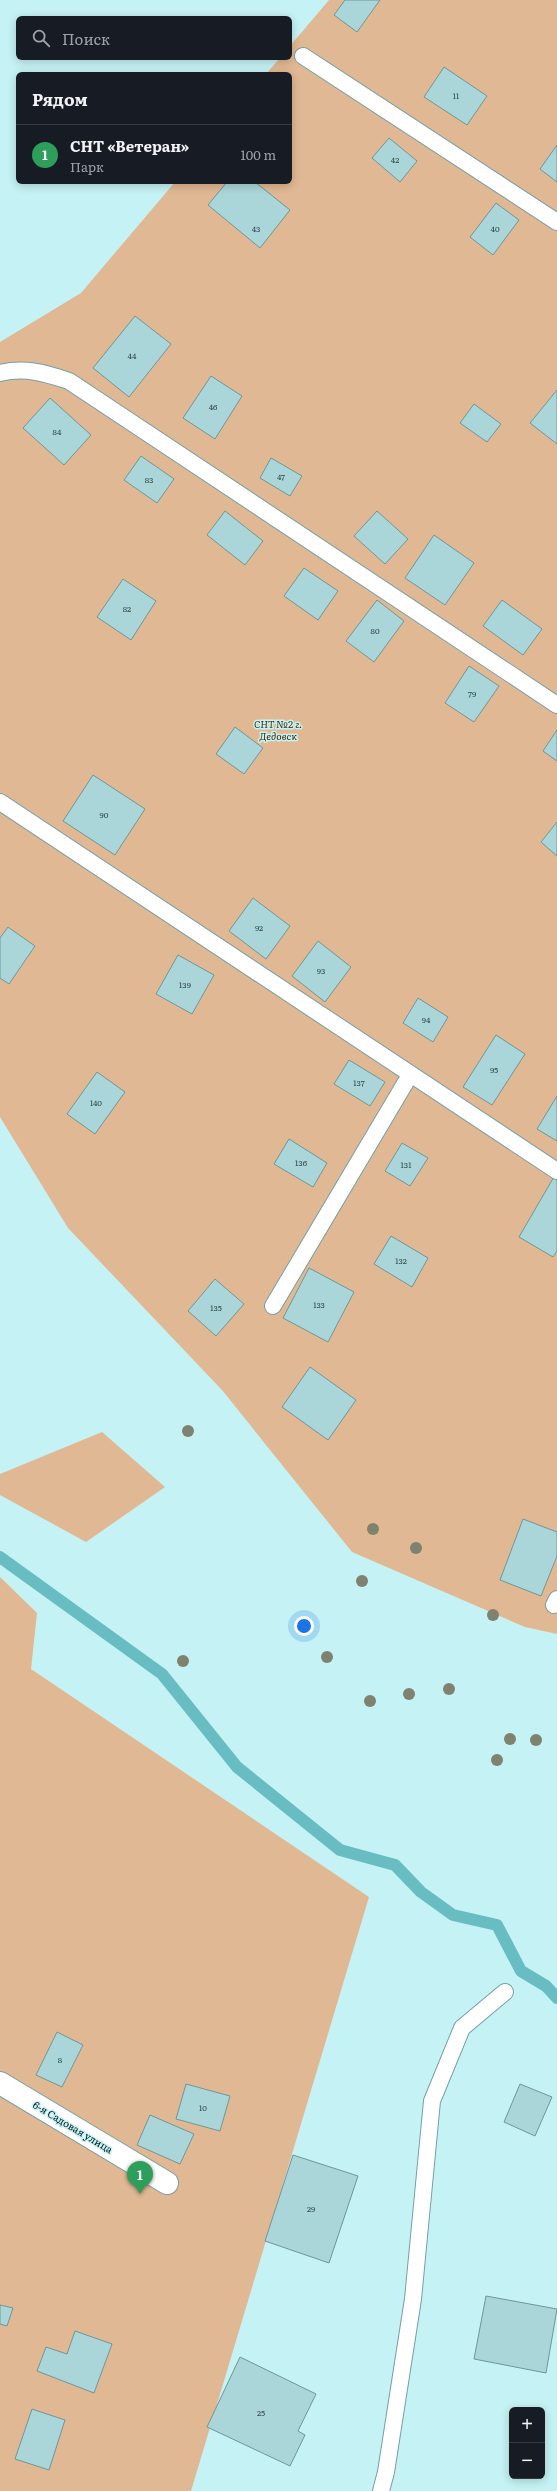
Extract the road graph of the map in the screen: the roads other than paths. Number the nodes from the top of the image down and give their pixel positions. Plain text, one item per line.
1 (303, 56) dead end
2 (557, 222) edge
3 (0, 373) edge
4 (557, 705) edge
5 (0, 802) edge
6 (410, 1075) junction
7 (557, 1171) edge
8 (273, 1306) dead end
9 (504, 1992) dead end
10 (0, 2083) edge
11 (167, 2183) dead end
12 (381, 2491) edge

1 - 2 lane
3 - 4 lane
5 - 6 lane
6 - 7 lane
6 - 8 lane
9 - 12 lane
10 - 11 street, 6-я Садовая улица

